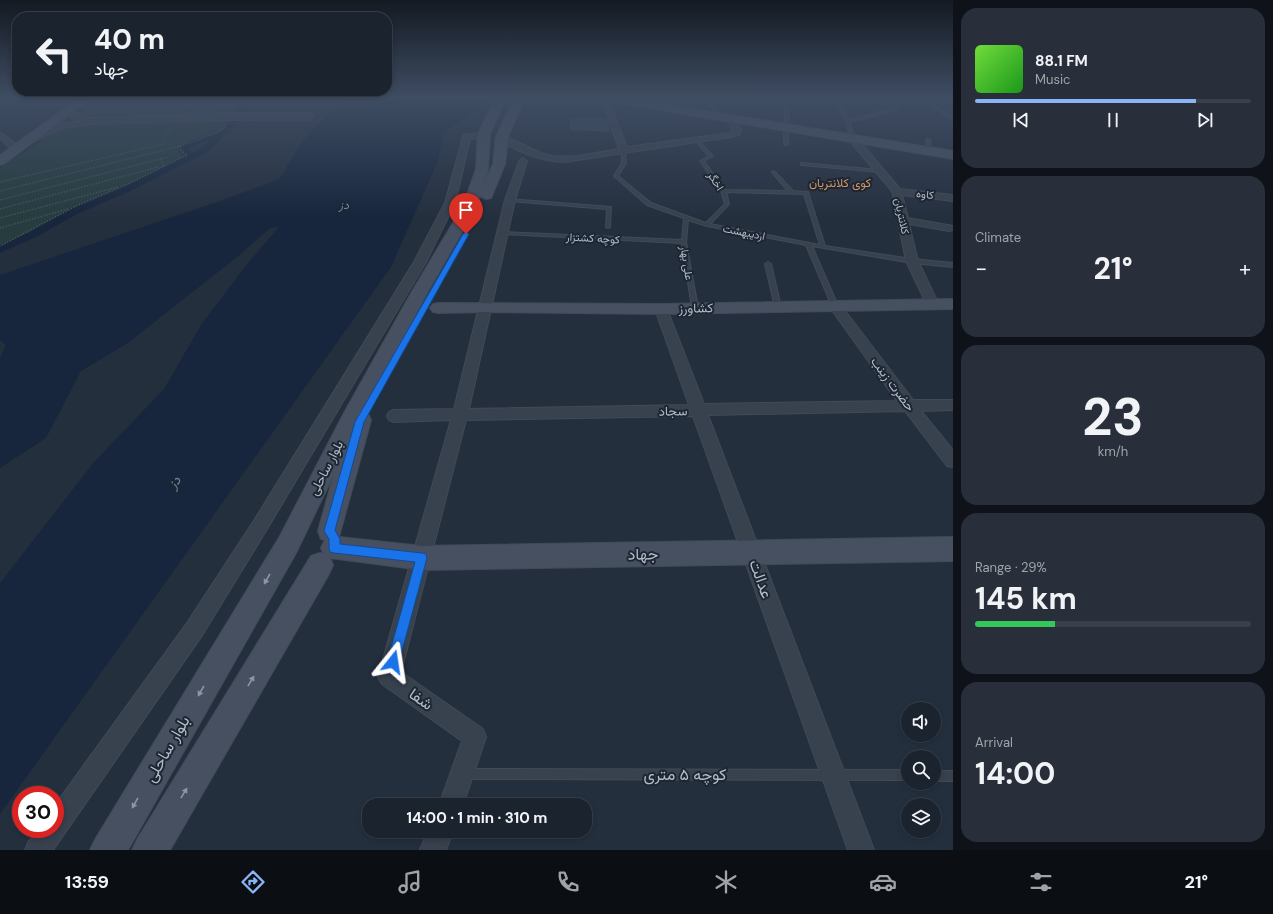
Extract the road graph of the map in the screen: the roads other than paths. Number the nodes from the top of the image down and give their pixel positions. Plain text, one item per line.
1 (852, 138) edge
2 (5, 139) edge
3 (19, 139) edge
4 (32, 139) edge
5 (33, 139) edge
6 (467, 139) edge
7 (485, 139) edge
8 (501, 139) edge
9 (505, 139) edge
10 (619, 139) edge
11 (704, 139) edge
12 (786, 139) edge
13 (859, 139) edge
14 (697, 140) junction
15 (29, 141) junction
16 (11, 144) junction
17 (786, 144) dead end
18 (0, 151) edge
19 (624, 151) junction
20 (953, 155) edge
21 (0, 161) edge
22 (523, 161) dead end
23 (491, 164) junction
24 (802, 164) dead end
25 (880, 171) junction
26 (774, 172) dead end
27 (723, 191) junction
28 (897, 191) junction
29 (792, 193) junction
30 (953, 198) edge
31 (510, 200) junction
32 (686, 218) junction
33 (903, 220) junction
34 (706, 225) junction
35 (608, 227) dead end
36 (949, 228) dead end
37 (502, 233) junction
38 (684, 242) junction
39 (808, 244) junction
40 (823, 247) junction
41 (912, 261) junction
42 (768, 264) dead end
43 (953, 265) edge
44 (953, 304) edge
45 (933, 305) junction
46 (835, 306) junction
47 (485, 307) junction
48 (778, 307) junction
49 (439, 308) dead end
50 (695, 308) junction
51 (661, 309) junction
52 (953, 405) edge
53 (909, 406) junction
54 (699, 411) junction
55 (460, 415) junction
56 (394, 416) dead end
57 (953, 461) edge
58 (289, 541) junction
59 (328, 548) junction
60 (953, 549) edge
61 (751, 553) junction
62 (422, 558) junction
63 (463, 774) junction
64 (833, 775) junction
65 (901, 775) edge
66 (941, 776) edge
67 (953, 776) edge
68 (454, 798) edge
69 (64, 813) edge
70 (47, 838) edge
71 (438, 838) edge
72 (38, 850) edge
73 (108, 850) edge
74 (150, 850) edge
75 (433, 850) edge
76 (861, 850) edge

1 - 25 street, کلانتریان
2 - 16 street
3 - 16 main road
4 - 15 main road
5 - 15 street
6 - 69 street
7 - 23 main road, بلوار ساحلی
8 - 23 main road, بلوار ساحلی
9 - 19 street
10 - 19 street
11 - 14 street
12 - 17 lane
13 - 20 main road
14 - 19 street
14 - 27 lane, اخگر
15 - 21 main road
16 - 18 main road
19 - 32 lane, اردیبهشت
22 - 31 street
23 - 58 main road, بلوار ساحلی
23 - 59 main road, بلوار ساحلی
24 - 25 lane
25 - 28 street, کلانتریان
26 - 29 lane
27 - 29 lane
27 - 34 lane, اخگر
28 - 30 street, کاوه
28 - 33 street, کلانتریان
29 - 40 lane
31 - 35 lane
31 - 37 street
32 - 34 lane, اردیبهشت
32 - 38 lane, علی بهار
33 - 36 street
33 - 41 street, کلانتریان
34 - 39 lane, اردیبهشت
37 - 38 lane, کوچه کشتزار
37 - 47 street
38 - 50 lane, علی بهار
39 - 40 lane, اردیبهشت
39 - 46 lane
40 - 41 lane, اردیبهشت
41 - 43 lane, اردیبهشت
41 - 45 street, کلانتریان
42 - 48 lane
44 - 45 main road, کشاورز
45 - 46 main road, کشاورز
46 - 48 main road, کشاورز
46 - 53 street, حضرت زینب
47 - 49 main road, کشاورز
47 - 51 main road, کشاورز
47 - 55 street
48 - 50 main road, کشاورز
50 - 51 main road, کشاورز
51 - 54 street, عدالت
52 - 53 street, سجاد
53 - 54 street, سجاد
53 - 57 street, حضرت زینب
54 - 55 street, سجاد
54 - 61 street, عدالت
55 - 56 street, سجاد
55 - 62 street
58 - 59 main road
58 - 59 main road
58 -> 73 main road, بلوار ساحلی
59 - 62 main road, جهاد
74 -> 59 main road, بلوار ساحلی
60 - 61 main road, جهاد
61 - 62 main road, جهاد
61 - 64 street, عدالت
62 - 63 street, شفا
63 - 64 lane, کوچه ۵ متری
63 - 68 street, شفا
64 - 65 lane, کوچه ۵ متری
64 - 76 street, عدالت
66 - 67 lane
70 - 72 street
71 - 75 street

